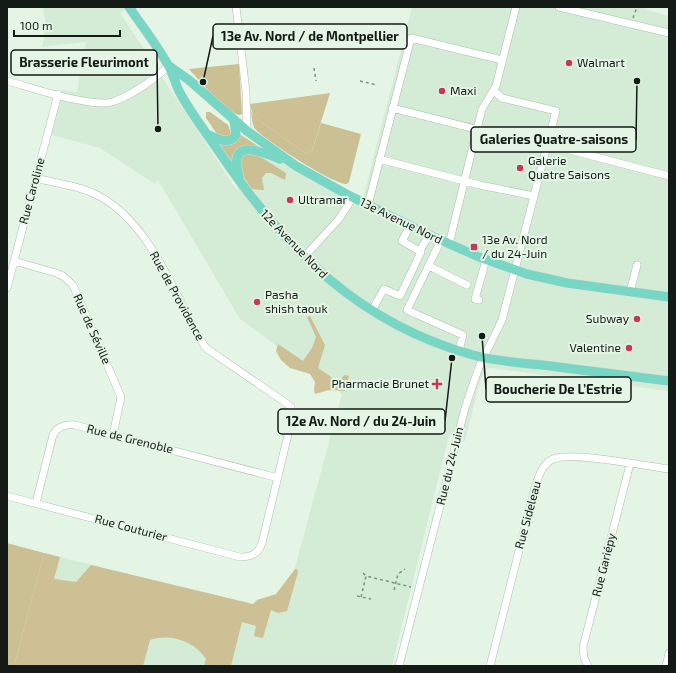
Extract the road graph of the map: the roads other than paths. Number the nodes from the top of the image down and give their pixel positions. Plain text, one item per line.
1 (128, 7) edge
2 (236, 7) edge
3 (516, 7) edge
4 (559, 7) edge
5 (669, 33) edge
6 (502, 60) junction
7 (169, 66) junction
8 (7, 81) edge
9 (494, 91) junction
10 (58, 94) junction
11 (392, 108) junction
12 (234, 120) junction
13 (477, 130) junction
14 (247, 131) junction
15 (207, 134) junction
16 (548, 144) junction
17 (379, 159) junction
18 (296, 166) junction
19 (669, 176) edge
20 (35, 178) junction
21 (465, 181) junction
22 (241, 184) junction
23 (534, 196) junction
24 (353, 197) junction
25 (368, 205) junction
26 (410, 226) junction
27 (429, 235) junction
28 (445, 242) junction
29 (420, 251) junction
30 (304, 257) junction
31 (486, 260) junction
32 (14, 261) junction
33 (637, 265) dead end
34 (429, 266) junction
35 (516, 270) junction
36 (467, 285) dead end
37 (7, 288) edge
38 (630, 292) junction
39 (669, 297) edge
40 (479, 300) dead end
41 (372, 310) junction
42 (459, 350) junction
43 (484, 358) junction
44 (669, 381) edge
45 (113, 434) junction
46 (630, 464) junction
47 (669, 469) edge
48 (278, 478) junction
49 (7, 496) edge
50 (36, 503) junction
51 (255, 555) joint
52 (669, 653) edge
53 (399, 666) edge
54 (490, 666) edge
55 (588, 666) edge
56 (666, 666) edge

1 - 7 main road, 12e Avenue Nord
2 - 14 street
3 - 6 street
4 - 5 street
6 - 9 street
6 - 11 street
7 - 10 street
7 - 12 main road, 13e Avenue Nord
7 - 15 main road, 12e Avenue Nord
8 - 10 street
9 - 13 street
9 - 16 street, Rue du 24-Juin
10 - 20 street, Rue Caroline
11 - 13 street
11 - 17 street
12 - 14 main road, 13e Avenue Nord
12 - 15 main road
13 - 16 street
13 - 21 street
14 - 18 main road, 13e Avenue Nord
15 - 22 main road, 12e Avenue Nord
16 - 19 street
16 - 23 street, Rue du 24-Juin
17 - 21 street
17 - 25 street
18 - 22 main road
18 - 24 main road, 13e Avenue Nord
20 - 32 street, Rue Caroline
20 - 48 street, Rue de Providence
21 - 23 street
21 - 28 street
22 - 30 main road, 12e Avenue Nord
23 - 35 street, Rue du 24-Juin
24 - 25 main road, 13e Avenue Nord
24 - 30 street
25 - 26 main road, 13e Avenue Nord
26 - 27 main road, 13e Avenue Nord
26 - 29 street
27 - 28 main road, 13e Avenue Nord
27 - 29 street
28 - 31 main road, 13e Avenue Nord
28 - 34 street
29 - 41 street
30 - 41 main road, 12e Avenue Nord
31 - 35 main road, 13e Avenue Nord
31 - 40 street
32 - 37 street, Rue Caroline
32 - 45 street, Rue de Séville
33 - 38 street
34 - 36 street
34 - 42 street
35 - 38 main road, 13e Avenue Nord
35 - 43 street, Rue du 24-Juin
38 - 39 main road, 13e Avenue Nord
41 - 42 main road, 12e Avenue Nord
42 - 43 main road, 12e Avenue Nord
43 - 44 main road, 12e Avenue Nord
43 - 53 street, Rue du 24-Juin
45 - 48 street, Rue de Grenoble
45 - 50 street, Rue de Grenoble
46 - 47 street, Rue Sideleau
46 - 54 street, Rue Sideleau
46 - 55 street, Rue Gariépy
48 - 51 street, Rue de Providence
49 - 50 street, Rue Couturier
50 - 51 street, Rue Couturier
52 - 56 street

